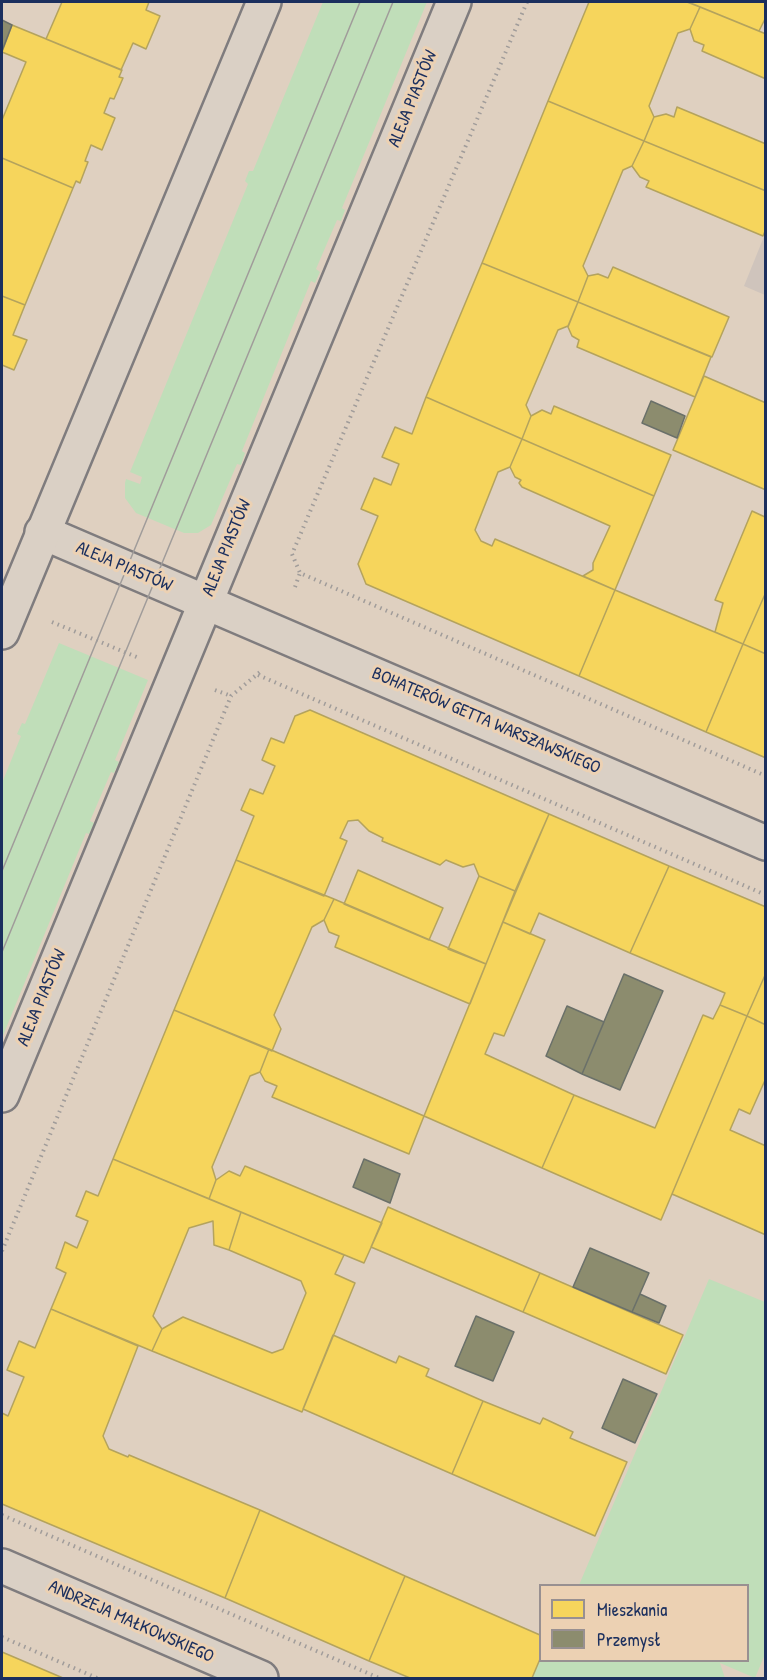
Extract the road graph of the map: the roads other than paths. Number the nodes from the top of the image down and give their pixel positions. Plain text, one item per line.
1 (264, 2) edge
2 (454, 2) edge
3 (42, 532) junction
4 (206, 601) junction
5 (7, 619) edge
6 (765, 843) edge
7 (2, 1095) edge
8 (2, 1566) edge
9 (261, 1678) edge

1 - 3 street
2 - 4 street, ALEJA PIASTÓW
3 - 4 street, ALEJA PIASTÓW
3 - 5 street
4 - 6 street, BOHATERÓW GETTA WARSZAWSKIEGO
4 - 7 street, ALEJA PIASTÓW
8 - 9 street, ANDRZEJA MAŁKOWSKIEGO

